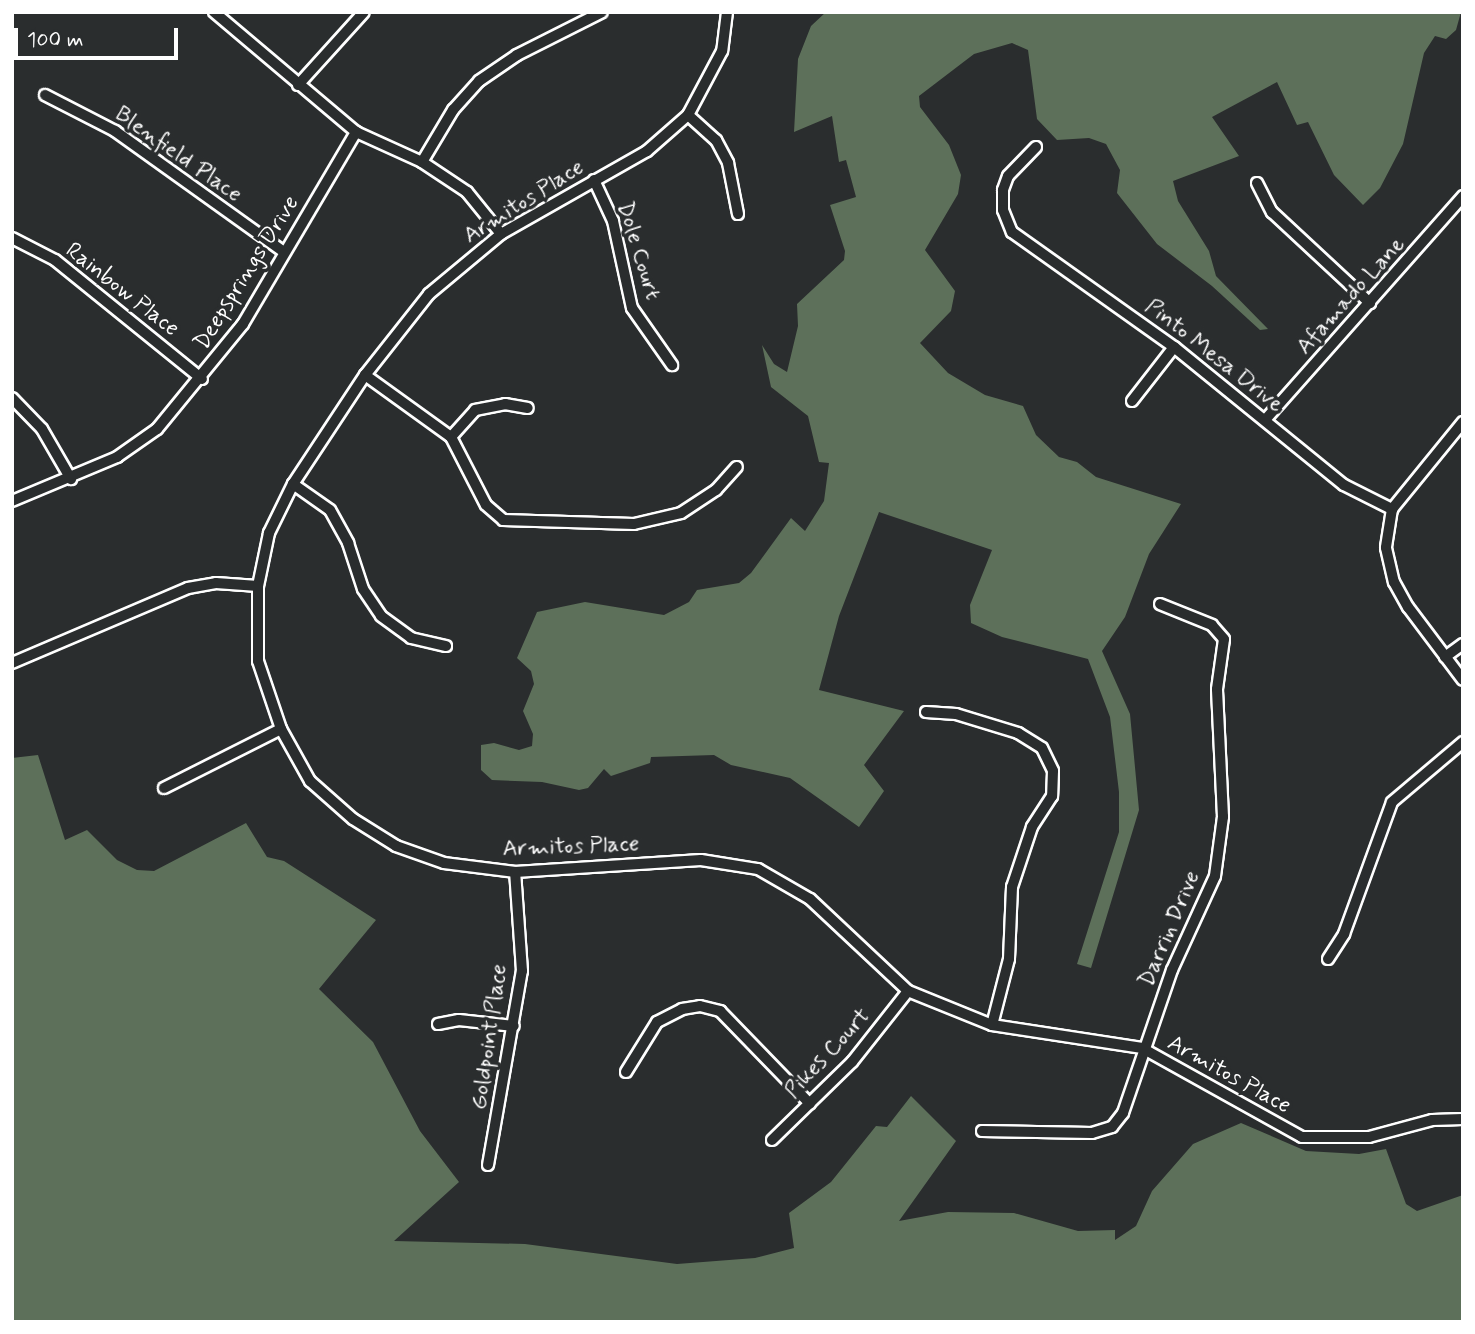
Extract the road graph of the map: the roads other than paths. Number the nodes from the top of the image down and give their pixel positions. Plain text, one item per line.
1 (214, 12) edge
2 (364, 12) edge
3 (602, 12) edge
4 (727, 12) edge
5 (298, 85) junction
6 (45, 95) dead end
7 (688, 115) junction
8 (356, 132) junction
9 (1036, 147) dead end
10 (422, 162) junction
11 (594, 180) junction
12 (1257, 183) dead end
13 (1463, 196) edge
14 (738, 214) dead end
15 (501, 234) junction
16 (12, 238) edge
17 (284, 252) junction
18 (1370, 303) junction
19 (1174, 347) junction
20 (672, 365) dead end
21 (365, 375) junction
22 (202, 379) junction
23 (12, 398) edge
24 (1132, 401) dead end
25 (528, 408) dead end
26 (1265, 420) junction
27 (1463, 422) edge
28 (451, 437) junction
29 (737, 467) dead end
30 (71, 479) junction
31 (293, 484) junction
32 (12, 501) edge
33 (1392, 509) junction
34 (258, 586) junction
35 (1160, 604) dead end
36 (1463, 644) edge
37 (446, 646) dead end
38 (1445, 657) junction
39 (12, 663) edge
40 (1463, 681) edge
41 (926, 712) dead end
42 (281, 729) junction
43 (1463, 743) edge
44 (164, 788) dead end
45 (515, 872) junction
46 (1328, 959) dead end
47 (908, 991) junction
48 (438, 1024) dead end
49 (992, 1025) junction
50 (514, 1026) junction
51 (1142, 1048) junction
52 (626, 1072) dead end
53 (810, 1104) junction
54 (1463, 1119) edge
55 (982, 1131) dead end
56 (772, 1140) dead end
57 (488, 1165) dead end

1 - 5 street
2 - 5 street
3 - 10 street
4 - 7 street, Armitos Place
5 - 8 street
6 - 17 street, Blenfield Place
7 - 11 street, Armitos Place
7 - 14 street
8 - 10 street
8 - 17 street, Deepsprings Drive
9 - 19 street, Pinto Mesa Drive
10 - 15 street
11 - 15 street, Armitos Place
11 - 20 street, Dole Court
12 - 18 street
13 - 18 street, Afamado Lane
15 - 21 street, Armitos Place
16 - 22 street, Rainbow Place
17 - 22 street, Deepsprings Drive
18 - 26 street, Afamado Lane
19 - 24 street
19 - 26 street, Pinto Mesa Drive
21 - 28 street
21 - 31 street, Armitos Place
22 - 30 street, Deepsprings Drive
23 - 30 street
25 - 28 street
26 - 33 street, Pinto Mesa Drive
27 - 33 street
28 - 29 street
30 - 32 street, Deepsprings Drive
31 - 34 street, Armitos Place
31 - 37 street
33 - 38 street
34 - 39 street
34 - 42 street, Armitos Place
35 - 51 street, Darrin Drive
36 - 38 street
38 - 40 street
41 - 49 street
42 - 44 street
42 - 45 street, Armitos Place
43 - 46 street
45 - 47 street, Armitos Place
45 - 50 street, Goldpoint Place
47 - 49 street, Armitos Place
47 - 53 street, Pikes Court
48 - 50 street
49 - 51 street, Armitos Place
50 - 57 street, Goldpoint Place
51 - 54 street, Armitos Place
51 - 55 street, Darrin Drive
52 - 53 street
53 - 56 street, Pikes Court

